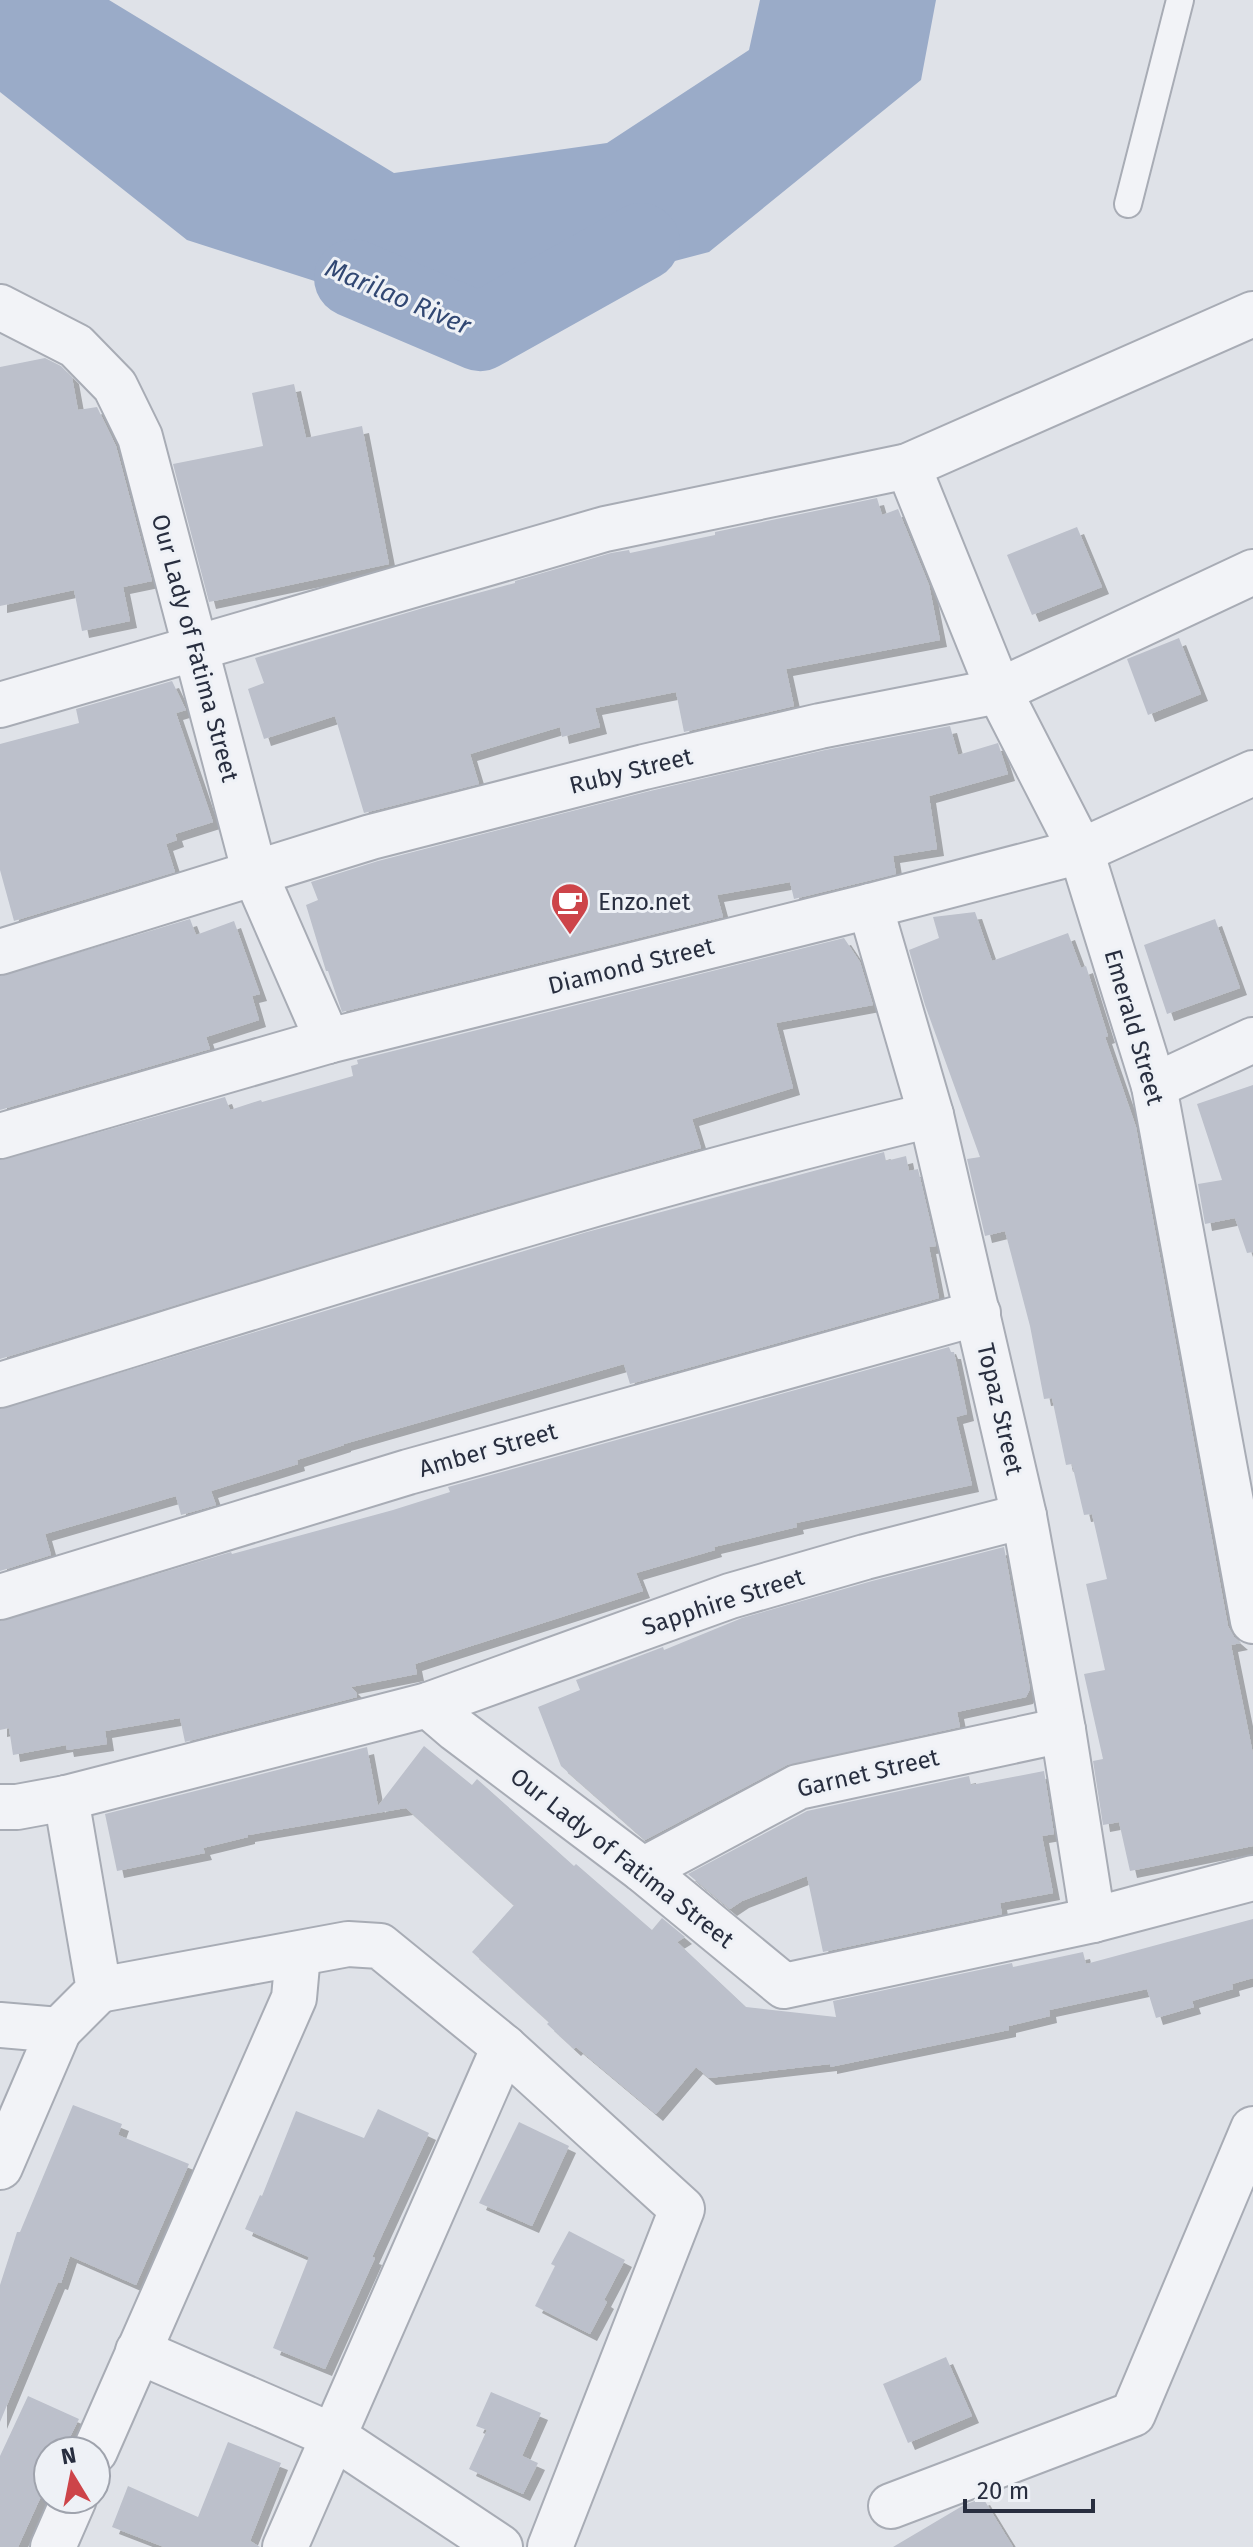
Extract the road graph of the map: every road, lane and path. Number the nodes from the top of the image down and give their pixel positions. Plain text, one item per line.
1 (1180, 0) edge
2 (1128, 204) dead end
3 (0, 307) edge
4 (1253, 314) edge
5 (908, 466) junction
6 (1253, 572) edge
7 (194, 648) junction
8 (999, 691) junction
9 (0, 705) edge
10 (1253, 773) edge
11 (1081, 851) junction
12 (255, 874) junction
13 (870, 906) junction
14 (0, 952) edge
15 (1253, 1040) edge
16 (328, 1041) junction
17 (1154, 1086) junction
18 (931, 1115) junction
19 (0, 1136) edge
20 (978, 1313) junction
21 (0, 1385) edge
22 (1024, 1516) junction
23 (0, 1597) edge
24 (1253, 1621) edge
25 (428, 1705) junction
26 (1063, 1730) junction
27 (66, 1798) junction
28 (0, 1807) edge
29 (643, 1870) junction
30 (1253, 1878) edge
31 (1093, 1920) junction
32 (298, 1954) junction
33 (99, 1990) junction
34 (0, 2025) edge
35 (59, 2030) junction
36 (504, 2047) junction
37 (1253, 2129) edge
38 (0, 2167) edge
39 (138, 2351) junction
40 (102, 2435) edge
41 (333, 2436) junction
42 (891, 2506) dead end
43 (67, 2515) edge
44 (53, 2547) edge
45 (285, 2547) edge
46 (500, 2547) edge
47 (550, 2547) edge

1 - 2 lane
3 - 7 street, Our Lady of Fatima Street
4 - 5 street
5 - 7 street
5 - 8 street, Emerald Street
6 - 8 street, Ruby Street
7 - 9 street
7 - 12 street, Our Lady of Fatima Street
8 - 11 street, Emerald Street
8 - 12 street, Ruby Street
10 - 11 street, Diamond Street
11 - 13 street, Diamond Street
11 - 17 street, Emerald Street
12 - 14 street, Ruby Street
12 - 16 street, Our Lady of Fatima Street
13 - 16 street, Diamond Street
13 - 18 street, Topaz Street
15 - 17 street
16 - 19 street, Diamond Street
17 - 24 street, Emerald Street
18 - 20 street, Topaz Street
18 - 21 street
20 - 22 street, Topaz Street
20 - 23 street, Amber Street
22 - 25 street, Sapphire Street
22 - 26 street, Topaz Street
25 - 27 street
25 - 29 street, Our Lady of Fatima Street
26 - 29 street, Garnet Street
26 - 31 street, Topaz Street
27 - 28 street
27 - 33 street
29 - 31 street, Our Lady of Fatima Street
30 - 31 street, Our Lady of Fatima Street
32 - 33 street
32 - 36 street
32 - 39 street
33 - 35 street
34 - 35 street
35 - 38 street
36 - 41 street
36 - 47 street
37 - 42 street
39 - 40 street
39 - 41 street
41 - 45 street
41 - 46 street
43 - 44 street

